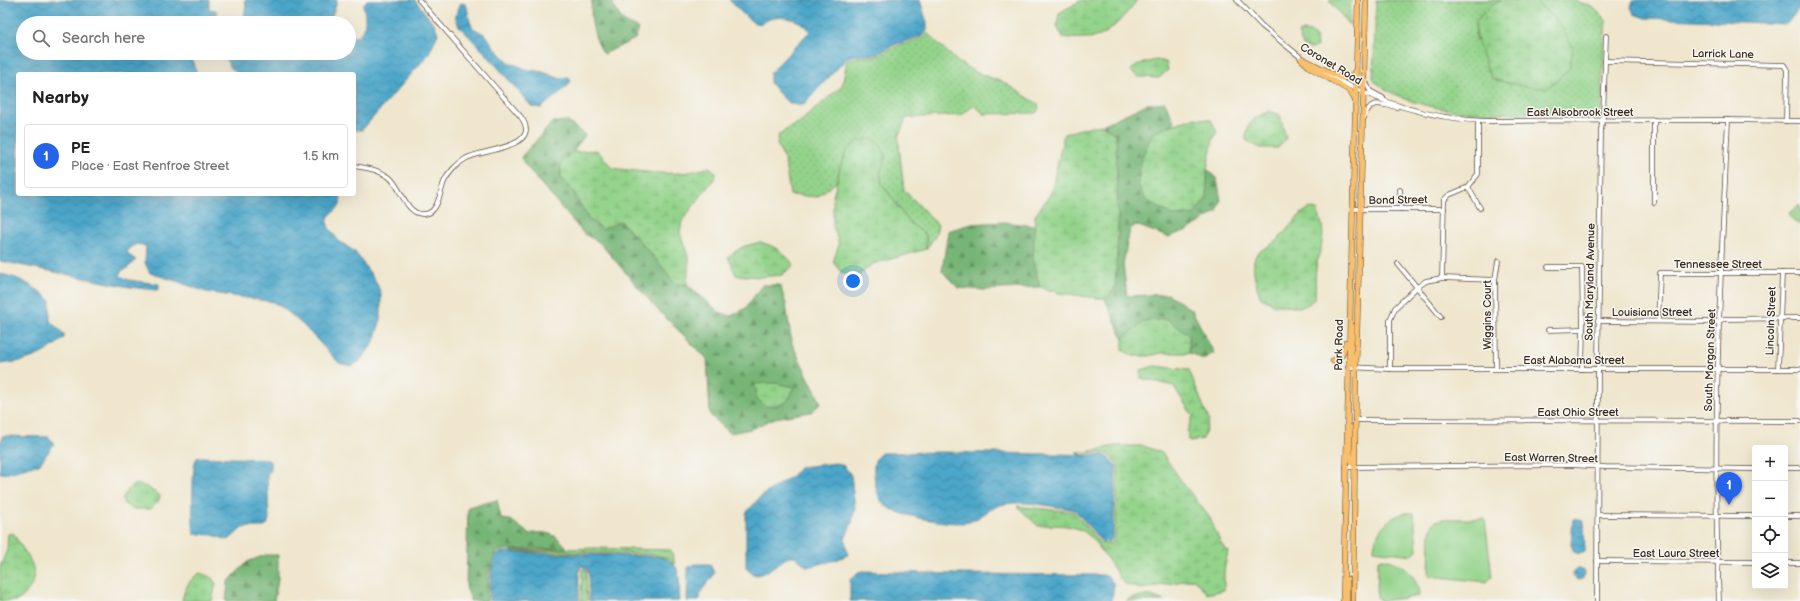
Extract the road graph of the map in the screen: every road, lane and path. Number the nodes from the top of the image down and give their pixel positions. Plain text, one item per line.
1 (419, 0) edge
2 (1237, 0) edge
3 (1358, 0) edge
4 (1366, 0) edge
5 (1357, 25) junction
6 (1606, 36) dead end
7 (1300, 58) junction
8 (1605, 60) junction
9 (1356, 68) junction
10 (1364, 75) junction
11 (1356, 90) junction
12 (1364, 94) junction
13 (1355, 101) junction
14 (1405, 108) junction
15 (1363, 120) junction
16 (1654, 120) junction
17 (1728, 120) junction
18 (1478, 121) junction
19 (1786, 121) junction
20 (1800, 121) edge
21 (1602, 122) junction
22 (1354, 154) junction
23 (1361, 162) junction
24 (356, 166) edge
25 (1468, 187) junction
26 (1400, 190) dead end
27 (1654, 202) dead end
28 (1444, 208) junction
29 (1480, 208) dead end
30 (1352, 209) junction
31 (1360, 209) junction
32 (1401, 209) junction
33 (1498, 262) dead end
34 (1398, 264) dead end
35 (1548, 267) dead end
36 (1721, 273) junction
37 (1782, 273) junction
38 (1800, 273) edge
39 (1442, 278) junction
40 (1495, 280) junction
41 (1416, 288) junction
42 (1350, 308) junction
43 (1441, 317) dead end
44 (1779, 318) junction
45 (1800, 318) edge
46 (1598, 321) junction
47 (1658, 321) junction
48 (1718, 322) junction
49 (1583, 329) junction
50 (1548, 330) dead end
51 (1348, 335) junction
52 (1333, 360) dead end
53 (1348, 367) junction
54 (1356, 367) junction
55 (1390, 368) junction
56 (1496, 368) junction
57 (1717, 368) junction
58 (1582, 369) junction
59 (1598, 369) junction
60 (1778, 369) junction
61 (1800, 369) edge
62 (1347, 406) junction
63 (1355, 420) junction
64 (1597, 420) junction
65 (1717, 421) junction
66 (1800, 421) edge
67 (1346, 466) junction
68 (1354, 467) junction
69 (1597, 467) junction
70 (1752, 468) edge
71 (1788, 468) edge
72 (1800, 468) edge
73 (1716, 469) junction
74 (1598, 515) junction
75 (1716, 516) junction
76 (1752, 516) edge
77 (1788, 516) edge
78 (1800, 516) edge
79 (1344, 558) junction
80 (1597, 562) junction
81 (1717, 562) junction
82 (1752, 562) edge
83 (1788, 563) edge
84 (1800, 563) edge
85 (1342, 601) edge
86 (1347, 601) edge
87 (1353, 601) edge
88 (1597, 601) edge
89 (1719, 601) edge

1 - 24 street
2 - 7 street, Coronet Road
3 - 5 main road
4 - 10 main road
5 - 9 main road
5 - 12 main road
6 - 8 street
7 - 9 main road
7 - 11 street, Coronet Road
7 - 13 main road
8 - 19 street, Larrick Lane
8 - 21 street, South Maryland Avenue
9 - 11 main road
10 - 12 main road
10 - 14 street
11 - 12 street, Coronet Road
11 - 13 main road, Park Road
11 - 23 main road
12 - 14 street, East Alsobrook Street
12 - 15 main road, Park Road
13 - 22 main road, Park Road
14 - 15 street
14 - 18 street, East Alsobrook Street
15 - 23 main road, Park Road
16 - 17 street, East Alsobrook Street
16 - 21 street, East Alsobrook Street
16 - 27 street
17 - 19 street, East Alsobrook Street
17 - 36 street, South Morgan Street
18 - 21 street, East Alsobrook Street
18 - 25 street
19 - 20 street, East Alsobrook Street
21 - 46 street, South Maryland Avenue
22 - 30 main road, Park Road
22 - 31 main road
23 - 31 main road, Park Road
25 - 28 street
25 - 29 street
26 - 32 street
28 - 32 street, Bond Street
28 - 39 street
30 - 31 street, Bond Street
30 - 42 main road, Park Road
31 - 32 street, Bond Street
31 - 54 main road, Park Road
33 - 40 street, Wiggins Court
34 - 41 street
35 - 49 street
36 - 37 street, Tennessee Street
36 - 47 street, Tennessee Street
36 - 48 street, South Morgan Street
37 - 38 street, Tennessee Street
37 - 44 street, Lincoln Street
39 - 40 street
39 - 41 street
40 - 56 street, Wiggins Court
41 - 43 street
41 - 55 street
42 - 51 main road, Park Road
42 - 54 main road
44 - 45 street, Louisiana Street
44 - 48 street, Louisiana Street
44 - 60 street, Lincoln Street
46 - 47 street, Louisiana Street
46 - 59 street, South Maryland Avenue
47 - 48 street, Louisiana Street
48 - 57 street, South Morgan Street
49 - 50 street
49 - 58 street
51 - 52 main road
51 - 53 main road, Park Road
53 - 54 street, East Alabama Street
53 - 62 main road, Park Road
54 - 55 street, East Alabama Street
54 - 63 main road, Park Road
55 - 56 street, East Alabama Street
56 - 58 street, East Alabama Street
57 - 59 street, East Alabama Street
57 - 60 street, East Alabama Street
57 - 65 street, South Morgan Street
58 - 59 street, East Alabama Street
59 - 64 street, South Maryland Avenue
60 - 61 street, East Alabama Street
62 - 67 main road, Park Road
62 - 68 main road
63 - 64 street, East Ohio Street
63 - 68 main road, Park Road
64 - 65 street, East Ohio Street
64 - 69 street, South Maryland Avenue
65 - 66 street, East Ohio Street
65 - 73 street, South Morgan Street
67 - 68 street, East Warren Street
67 - 79 main road, Park Road
68 - 69 street, East Warren Street
68 - 87 main road, Park Road
69 - 73 street, East Warren Street
69 - 74 street, South Maryland Avenue
70 - 73 street, East Warren Street
71 - 72 street
73 - 75 street, South Morgan Street
74 - 75 street
74 - 80 street, South Maryland Avenue
75 - 76 street
75 - 81 street, South Morgan Street
77 - 78 street
79 - 85 main road, Park Road
79 - 86 main road
80 - 81 street, East Laura Street
80 - 88 street, South Maryland Avenue
81 - 82 street, East Laura Street
81 - 89 street, South Morgan Street
83 - 84 street

